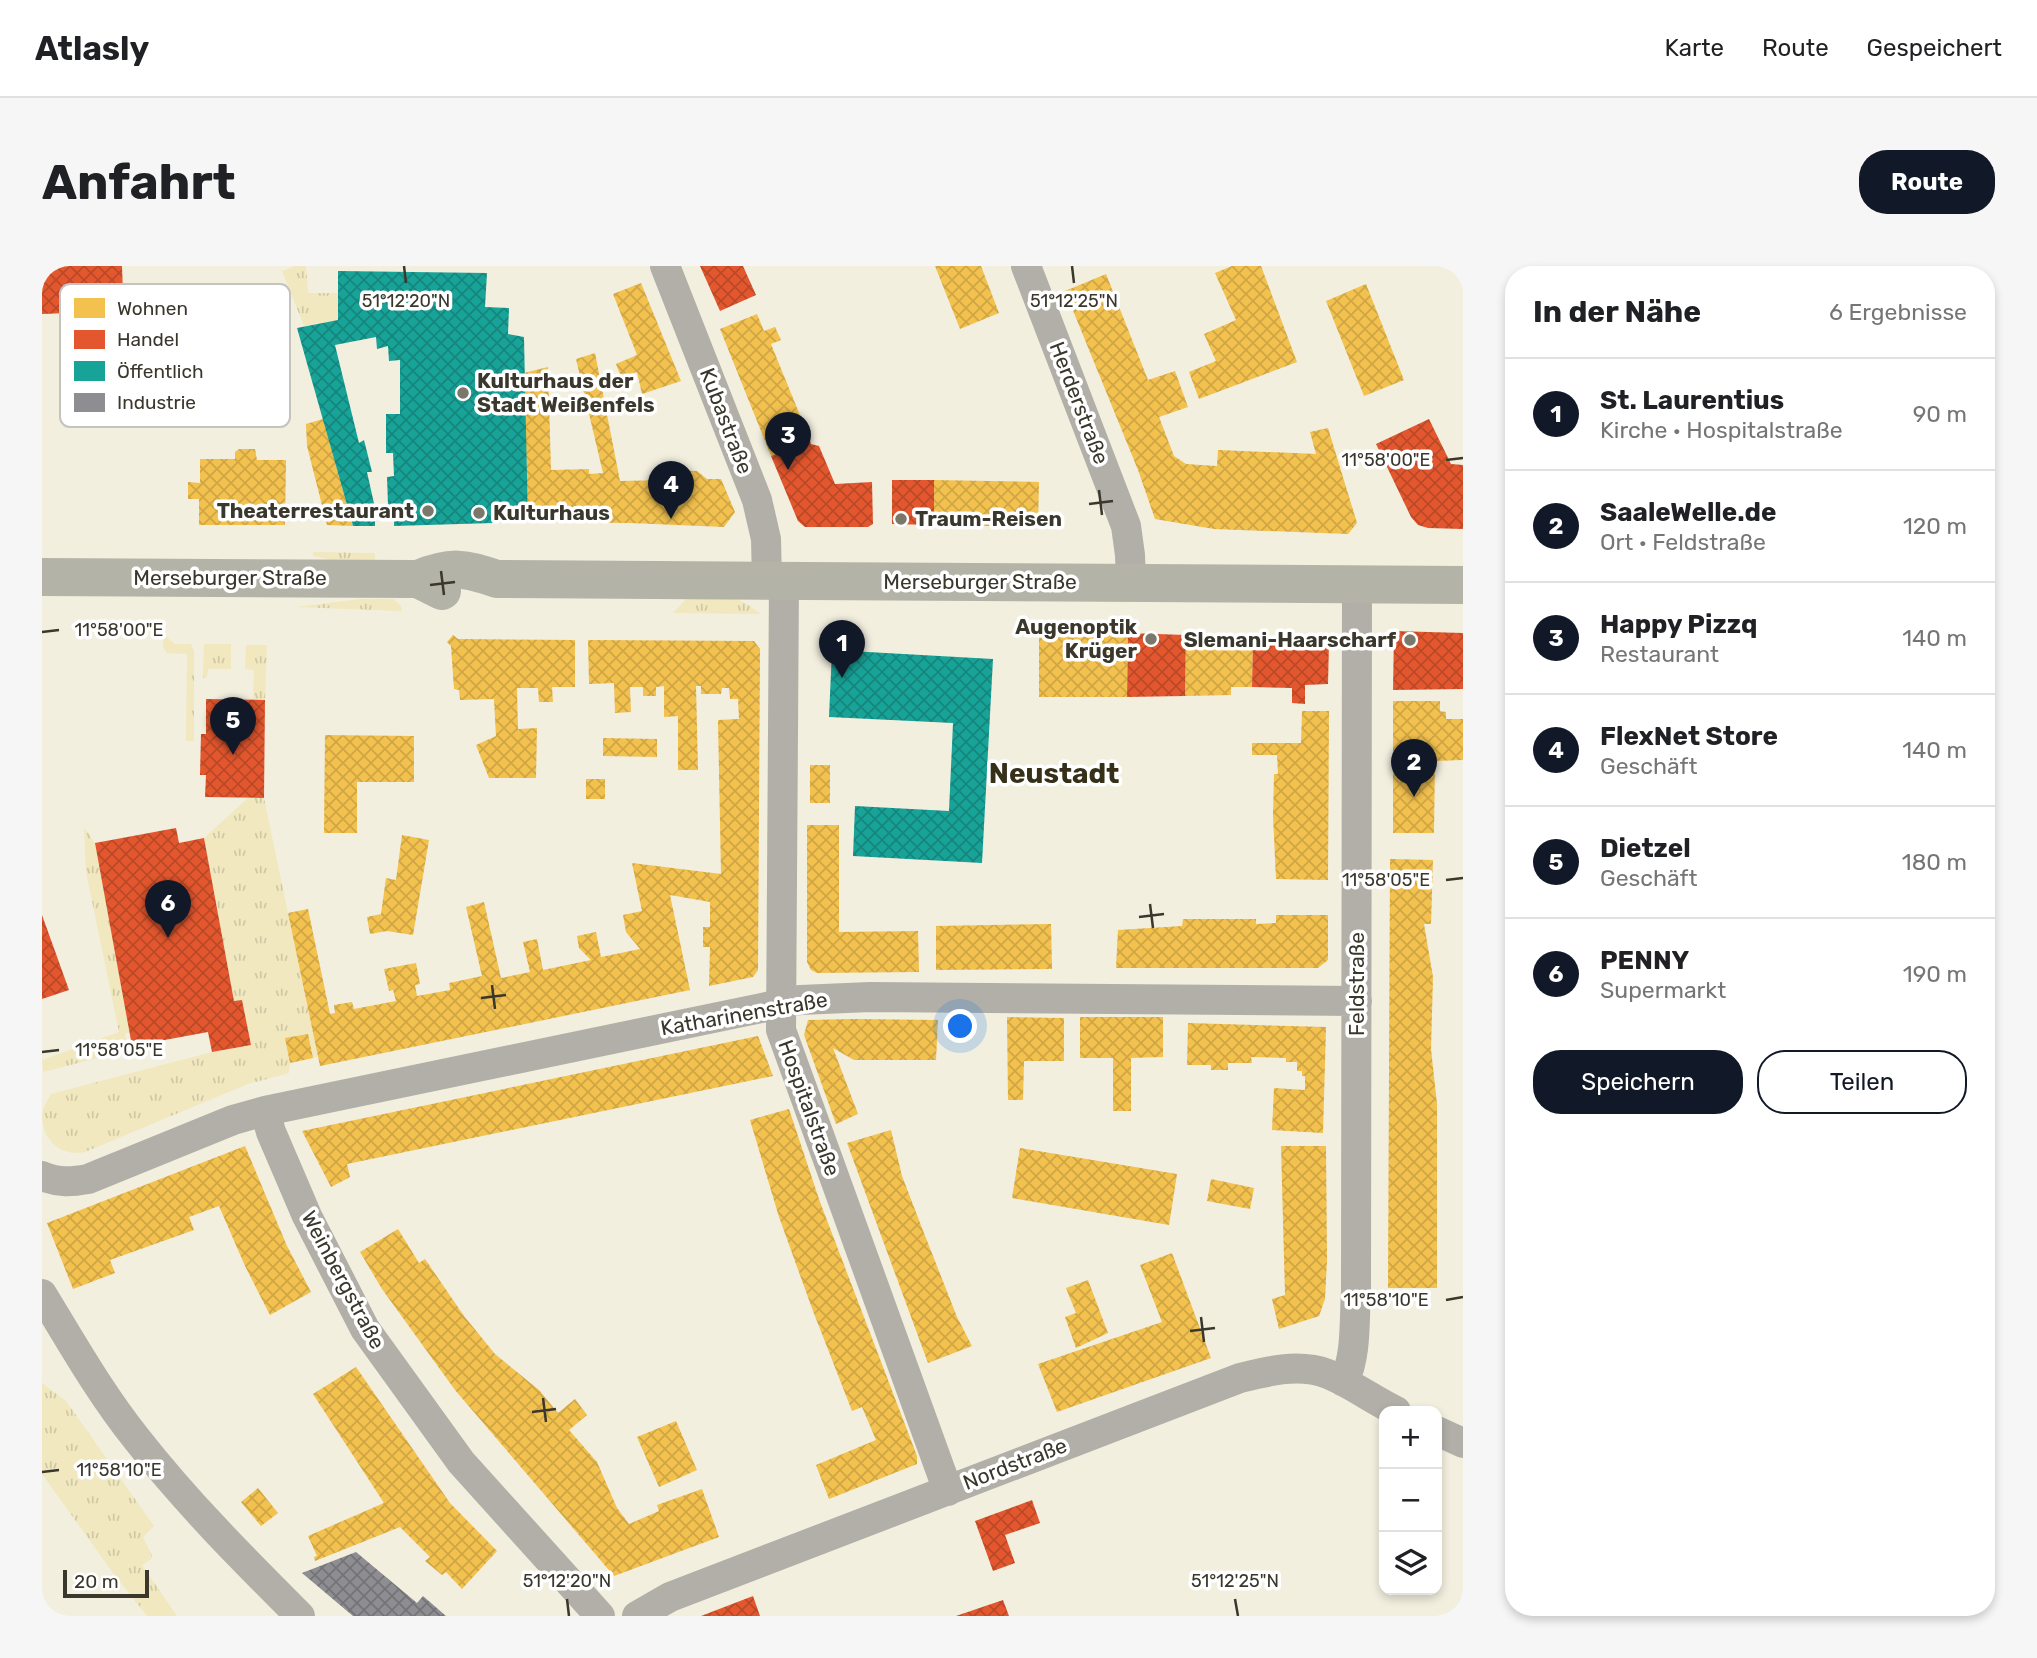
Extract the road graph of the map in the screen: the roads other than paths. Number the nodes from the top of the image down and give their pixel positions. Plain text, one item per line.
1 (665, 266) edge
2 (1026, 266) edge
3 (42, 577) edge
4 (776, 581) junction
5 (1131, 583) junction
6 (1357, 585) junction
7 (1463, 585) edge
8 (1357, 1001) junction
9 (781, 1004) junction
10 (265, 1111) junction
11 (42, 1175) edge
12 (42, 1294) edge
13 (1344, 1382) junction
14 (1387, 1406) edge
15 (1442, 1433) edge
16 (1463, 1443) edge
17 (948, 1490) junction
18 (300, 1616) edge
19 (600, 1616) edge
20 (637, 1616) edge

1 - 4 street, Kubastraße
2 - 5 street, Herderstraße
3 - 4 main road, Merseburger Straße
4 - 5 main road, Merseburger Straße
4 - 9 street, Hospitalstraße
5 - 6 main road, Merseburger Straße
6 - 7 main road, Merseburger Straße
6 - 8 street, Feldstraße
8 - 9 street, Katharinenstraße
8 - 13 street, Feldstraße
9 - 10 street, Katharinenstraße
9 - 17 street, Hospitalstraße
10 - 11 street
10 - 19 street, Weinbergstraße
12 - 18 street
13 - 14 street, Nordstraße
13 - 17 street, Nordstraße
15 - 16 street
17 - 20 street, Nordstraße

